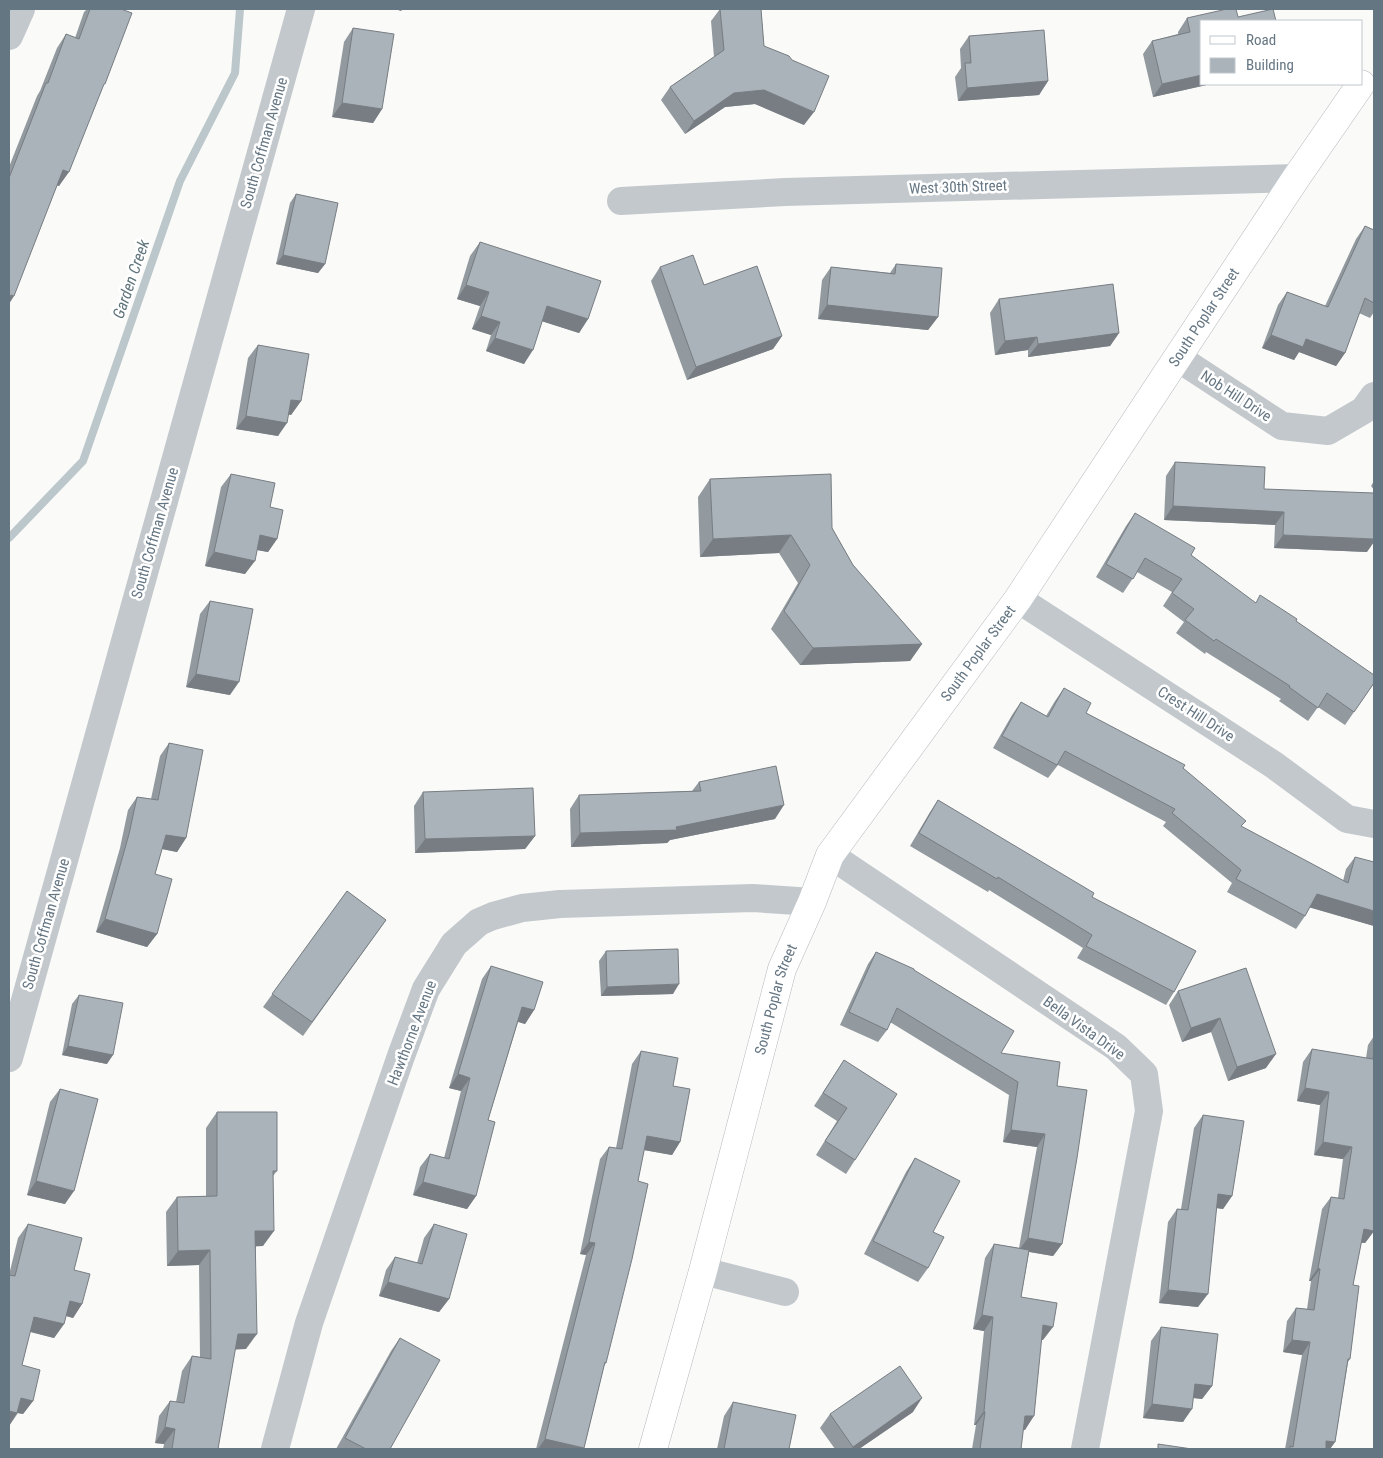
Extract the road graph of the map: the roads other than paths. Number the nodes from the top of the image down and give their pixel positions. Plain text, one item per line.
1 (21, 9) edge
2 (302, 9) edge
3 (9, 36) edge
4 (1374, 64) edge
5 (1363, 80) edge
6 (1360, 85) edge
7 (1296, 178) junction
8 (621, 201) dead end
9 (1178, 358) junction
10 (1374, 396) edge
11 (1018, 599) junction
12 (1374, 824) edge
13 (830, 855) junction
14 (812, 902) junction
15 (9, 1058) edge
16 (703, 1271) junction
17 (785, 1292) dead end
18 (275, 1449) edge
19 (653, 1449) edge
20 (1085, 1449) edge

1 - 3 street
2 - 15 street, South Coffman Avenue
4 - 5 main road, South Poplar Street
6 - 7 main road, South Poplar Street
7 - 8 street, West 30th Street
7 - 9 main road, South Poplar Street
9 - 10 street, Nob Hill Drive
9 - 11 main road, South Poplar Street
11 - 12 street, Crest Hill Drive
11 - 13 main road, South Poplar Street
13 - 14 main road, South Poplar Street
13 - 20 street, Bella Vista Drive
14 - 16 main road, South Poplar Street
14 - 18 street, Hawthorne Avenue
16 - 17 street
16 - 19 main road, South Poplar Street

